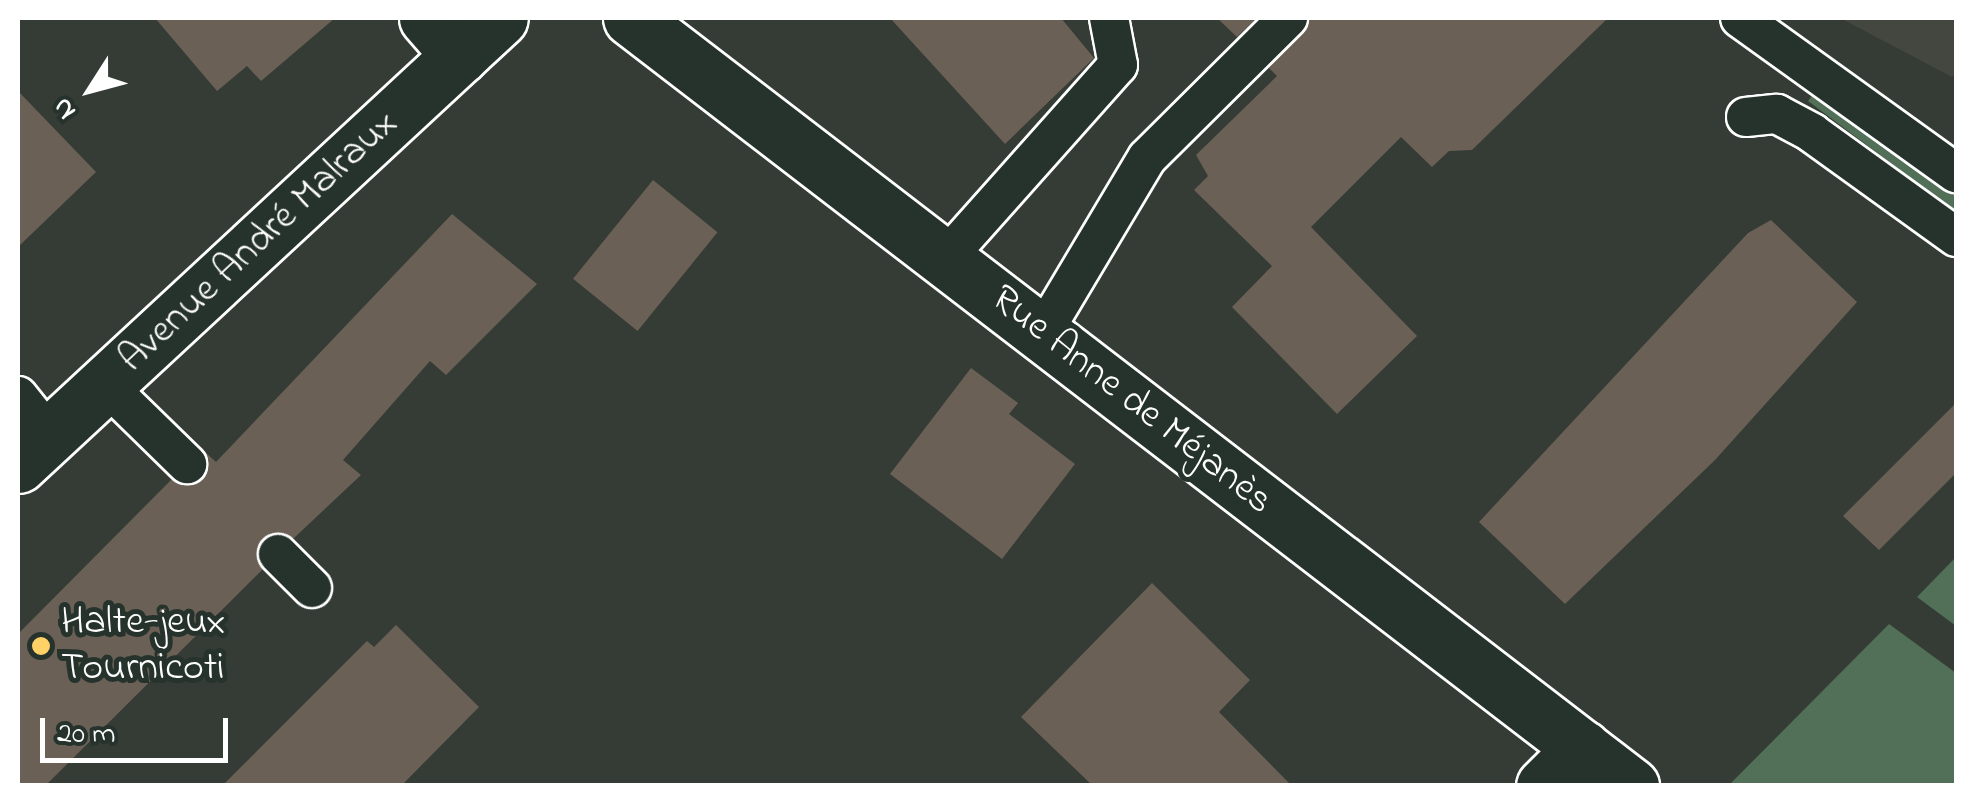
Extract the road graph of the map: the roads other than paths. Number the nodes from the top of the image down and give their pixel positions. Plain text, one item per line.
1 (500, 18) edge
2 (632, 18) edge
3 (1110, 18) edge
4 (1288, 18) edge
5 (1740, 18) edge
6 (443, 36) edge
7 (1746, 118) dead end
8 (1956, 173) edge
9 (1956, 236) edge
10 (946, 258) junction
11 (1042, 334) junction
12 (105, 384) junction
13 (28, 432) edge
14 (187, 464) dead end
15 (278, 554) dead end
16 (312, 588) dead end
17 (1582, 748) junction
18 (1544, 786) edge
19 (1631, 786) edge

1 - 6 street, Avenue André Malraux
2 - 10 street, Rue Anne de Méjanès
3 - 10 lane
4 - 11 lane
5 - 8 lane
6 - 12 street, Avenue André Malraux
7 - 9 lane
10 - 11 street, Rue Anne de Méjanès
11 - 17 street, Rue Anne de Méjanès
12 - 13 street, Avenue André Malraux
12 - 14 lane
15 - 16 lane
17 - 18 street
17 - 19 street, Rue Anne de Méjanès

